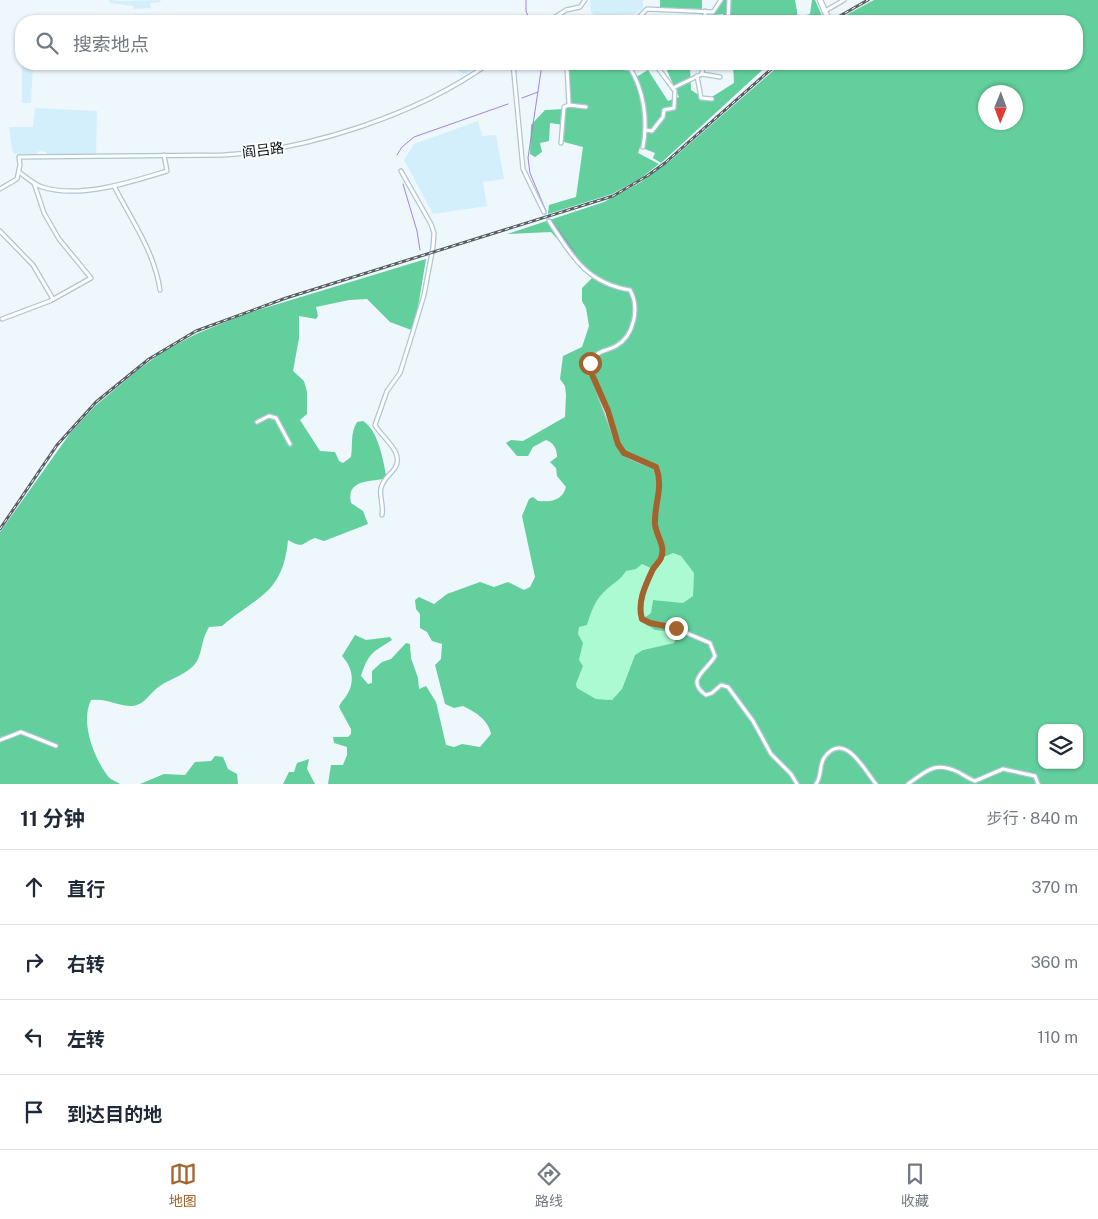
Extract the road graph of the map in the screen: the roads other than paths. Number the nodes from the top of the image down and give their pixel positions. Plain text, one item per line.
1 (585, 0) edge
2 (721, 0) edge
3 (729, 0) edge
4 (820, 0) edge
5 (844, 0) edge
6 (705, 11) junction
7 (826, 14) joint
8 (558, 15) edge
9 (641, 15) edge
10 (705, 15) edge
11 (728, 15) edge
12 (479, 70) edge
13 (514, 70) edge
14 (567, 70) edge
15 (631, 70) edge
16 (660, 70) edge
17 (701, 70) edge
18 (700, 75) junction
19 (720, 76) dead end
20 (673, 88) junction
21 (712, 99) dead end
22 (569, 105) junction
23 (586, 106) dead end
24 (645, 130) junction
25 (561, 143) dead end
26 (643, 147) dead end
27 (164, 155) junction
28 (401, 171) dead end
29 (19, 172) junction
30 (34, 183) junction
31 (114, 186) junction
32 (0, 189) edge
33 (544, 212) tunnel mouth
34 (549, 221) tunnel mouth
35 (0, 231) edge
36 (160, 290) dead end
37 (53, 300) junction
38 (2, 319) dead end
39 (257, 422) dead end
40 (290, 444) dead end
41 (382, 515) dead end
42 (0, 740) edge
43 (56, 746) dead end
44 (797, 784) edge
45 (816, 784) edge
46 (876, 784) edge
47 (908, 784) edge
48 (1038, 784) edge

1 - 8 street
2 - 6 street
3 - 11 street
4 - 7 main road
5 - 7 street
6 - 9 street
6 - 10 street
12 - 27 street, 阎吕路
13 - 33 street
14 - 22 street
15 - 24 street
16 - 20 street
17 - 18 street
18 - 19 street
18 - 20 street
18 - 21 street
20 - 24 street
22 - 23 street
22 - 25 street
24 - 26 street
27 - 29 street, 阎吕路
27 - 31 street
28 - 41 street
29 - 30 street
29 - 32 street
30 - 31 street
30 - 37 street
31 - 36 street
34 - 44 street
35 - 37 street
37 - 38 street
39 - 40 street
42 - 43 street
45 - 46 street
47 - 48 street

